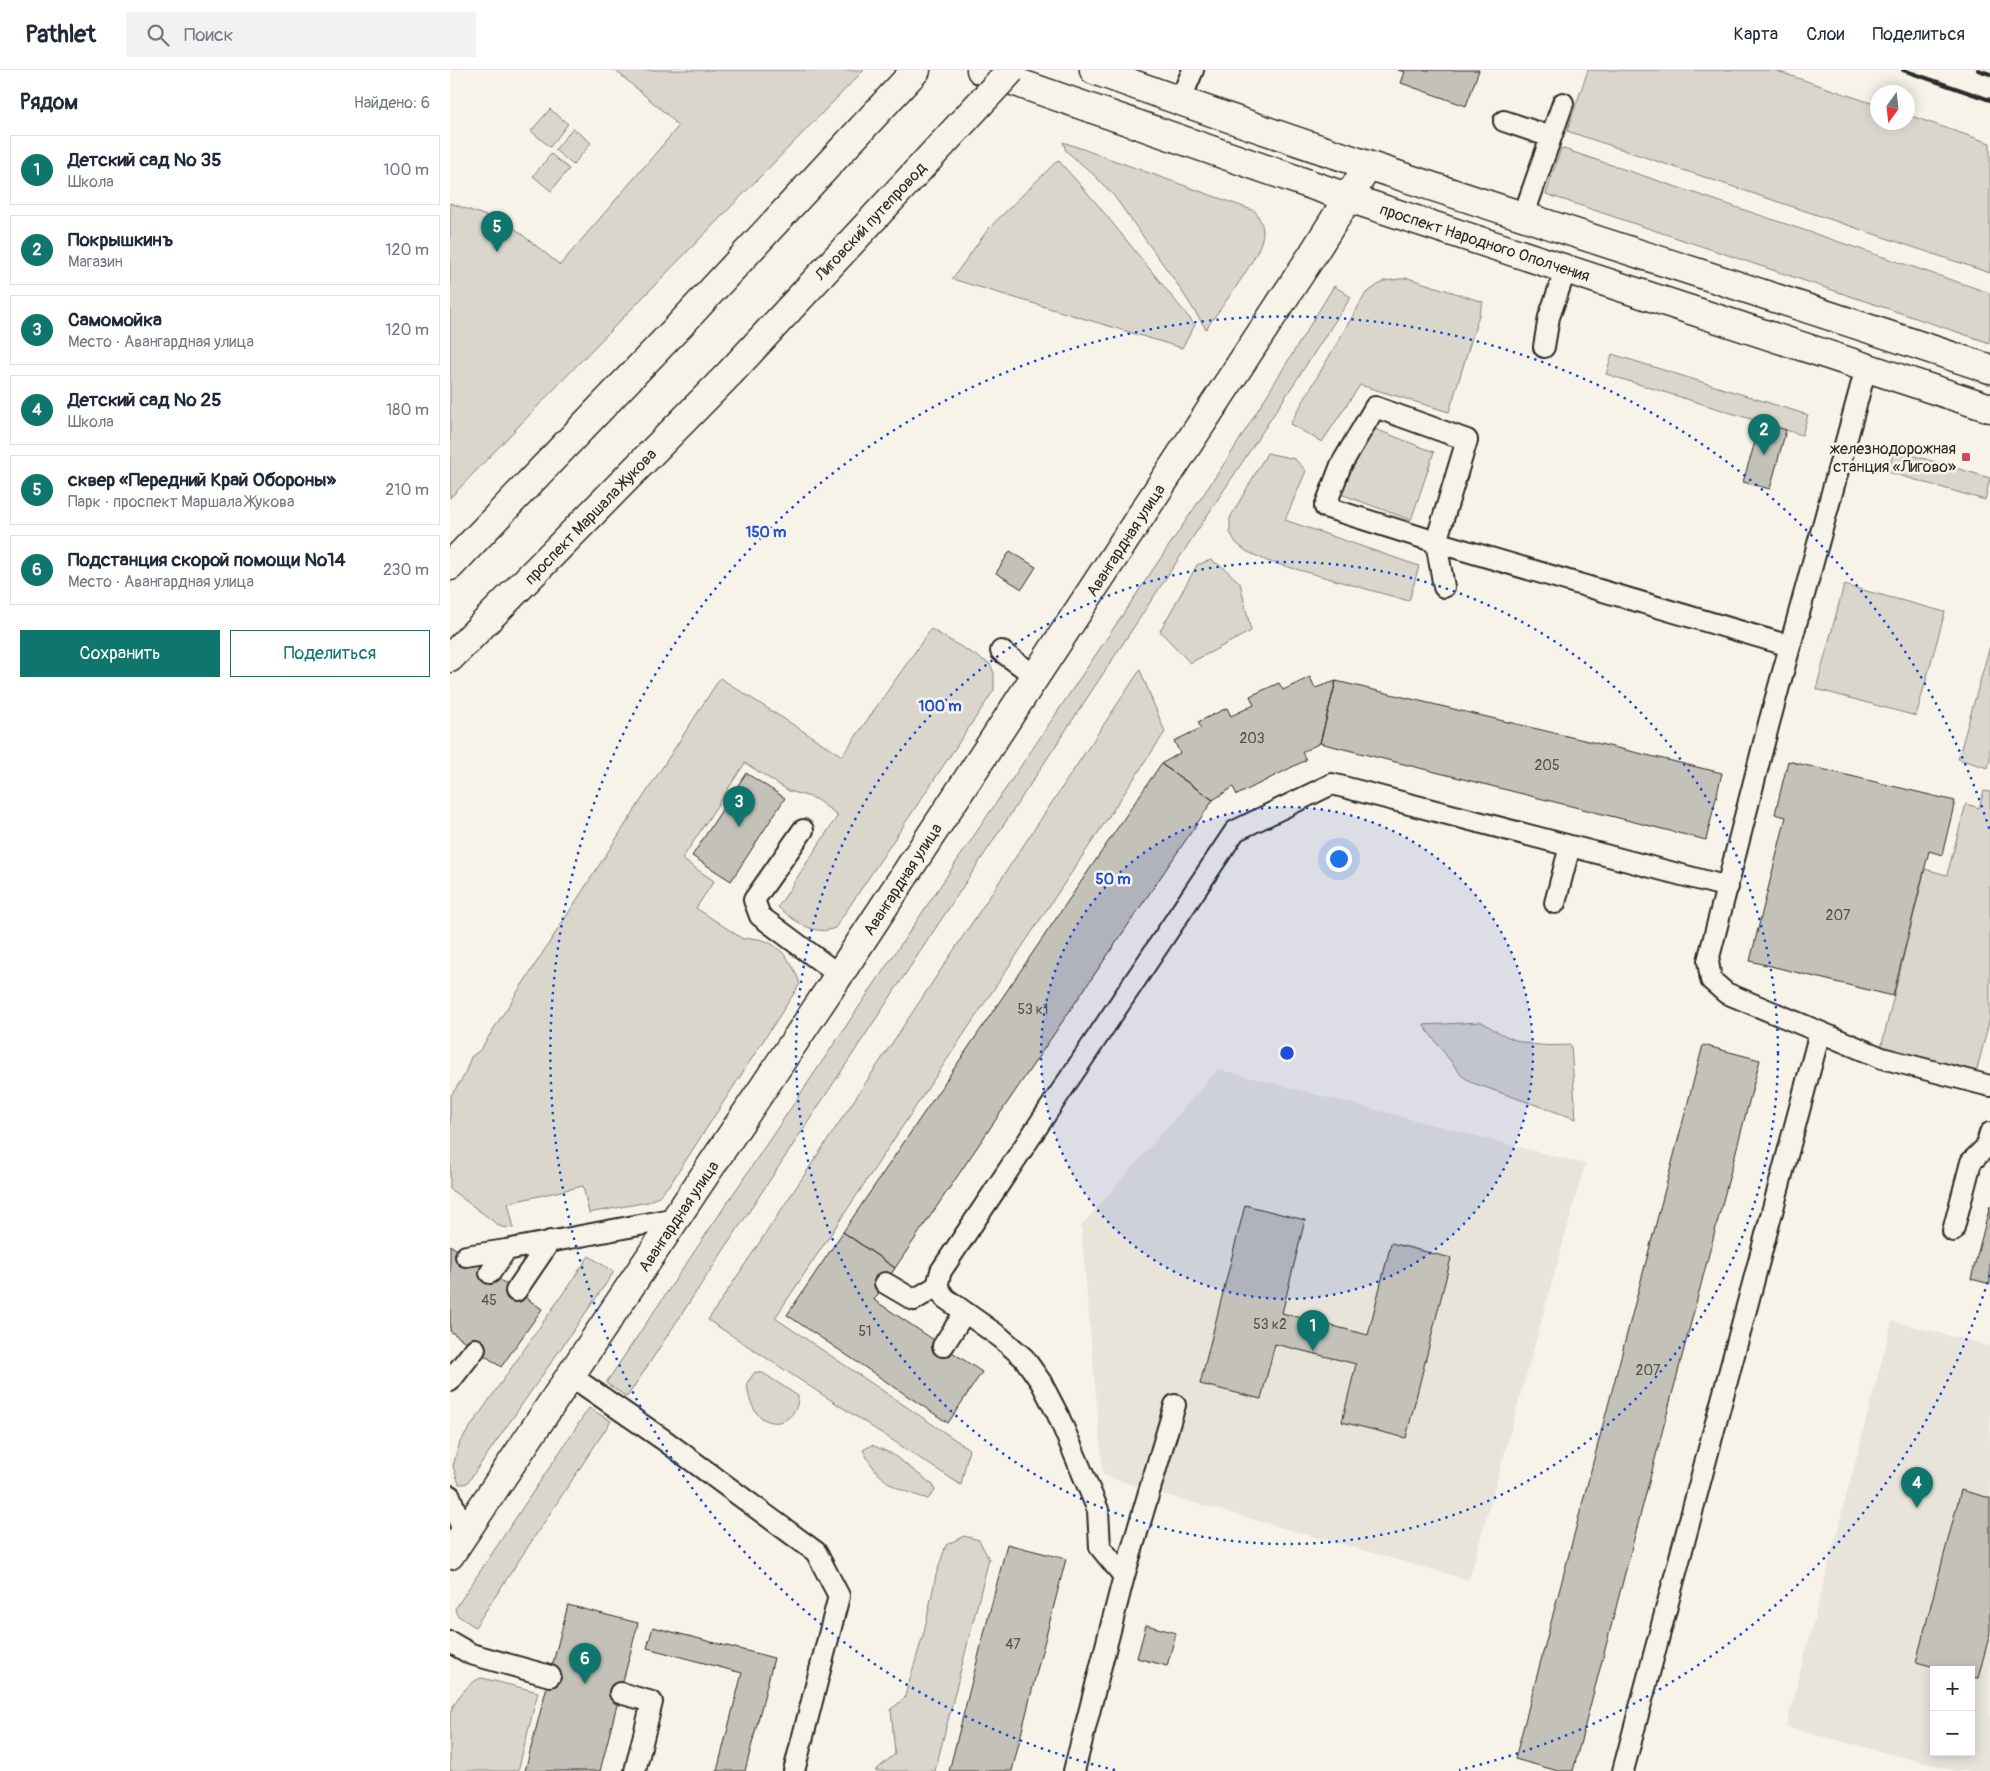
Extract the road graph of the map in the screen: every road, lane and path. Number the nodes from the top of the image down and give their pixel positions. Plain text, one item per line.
1 (916, 70) edge
2 (981, 70) edge
3 (1011, 70) edge
4 (1094, 70) edge
5 (1194, 70) edge
6 (1180, 101) junction
7 (1563, 103) dead end
8 (1504, 121) dead end
9 (1551, 137) junction
10 (1368, 166) junction
11 (1349, 198) junction
12 (1523, 217) junction
13 (1566, 269) junction
14 (1544, 347) dead end
15 (1866, 368) junction
16 (1990, 369) edge
17 (730, 373) joint
18 (1990, 408) edge
19 (1436, 542) junction
20 (450, 566) edge
21 (1444, 587) dead end
22 (1790, 646) junction
23 (1001, 651) dead end
24 (450, 658) edge
25 (1035, 676) junction
26 (803, 830) dead end
27 (1570, 846) junction
28 (1728, 887) junction
29 (1555, 903) dead end
30 (839, 975) junction
31 (1820, 1032) junction
32 (1990, 1086) edge
33 (1990, 1132) edge
34 (677, 1218) junction
35 (1953, 1231) dead end
36 (550, 1241) junction
37 (506, 1250) junction
38 (466, 1256) dead end
39 (490, 1273) dead end
40 (885, 1283) dead end
41 (937, 1286) junction
42 (516, 1291) dead end
43 (965, 1312) junction
44 (943, 1346) dead end
45 (475, 1349) dead end
46 (571, 1376) junction
47 (450, 1381) edge
48 (1175, 1405) dead end
49 (450, 1496) edge
50 (457, 1545) edge
51 (1124, 1576) junction
52 (450, 1642) edge
53 (550, 1676) dead end
54 (620, 1693) dead end
55 (634, 1771) edge
56 (794, 1771) edge
57 (1074, 1771) edge
58 (1623, 1771) edge

1 - 20 main road
2 - 11 main road, проспект Народного Ополчения
3 - 17 main road, Лиговский путепровод, bridge
4 - 6 main road
5 - 6 lane
6 - 10 main road
7 - 9 lane
8 - 9 lane
9 - 12 lane
10 - 11 main road, Авангардная улица
10 - 12 main road
11 - 13 main road, проспект Народного Ополчения
11 - 25 main road, Авангардная улица
12 - 16 main road
13 - 14 lane
13 - 15 main road, проспект Народного Ополчения
15 - 18 main road, проспект Народного Ополчения
15 - 22 lane
17 - 24 main road, проспект Маршала Жукова
19 - 19 lane
19 - 21 lane
19 - 22 lane
22 - 28 lane
23 - 25 lane
25 - 30 main road, Авангардная улица
26 - 30 lane
27 - 28 lane
27 - 29 lane
27 - 41 lane
28 - 31 lane
30 - 34 main road, Авангардная улица
31 - 32 lane
31 - 58 lane
33 - 35 lane
34 - 36 lane
34 - 46 main road, Авангардная улица
36 - 37 lane
36 - 42 lane
37 - 38 lane
37 - 39 lane
40 - 41 lane
41 - 43 lane
43 - 44 lane
43 - 51 lane
45 - 47 lane
46 - 50 main road, Авангардная улица
46 - 56 lane
48 - 51 lane
49 - 50 lane
51 - 57 lane
52 - 53 lane
54 - 55 lane

